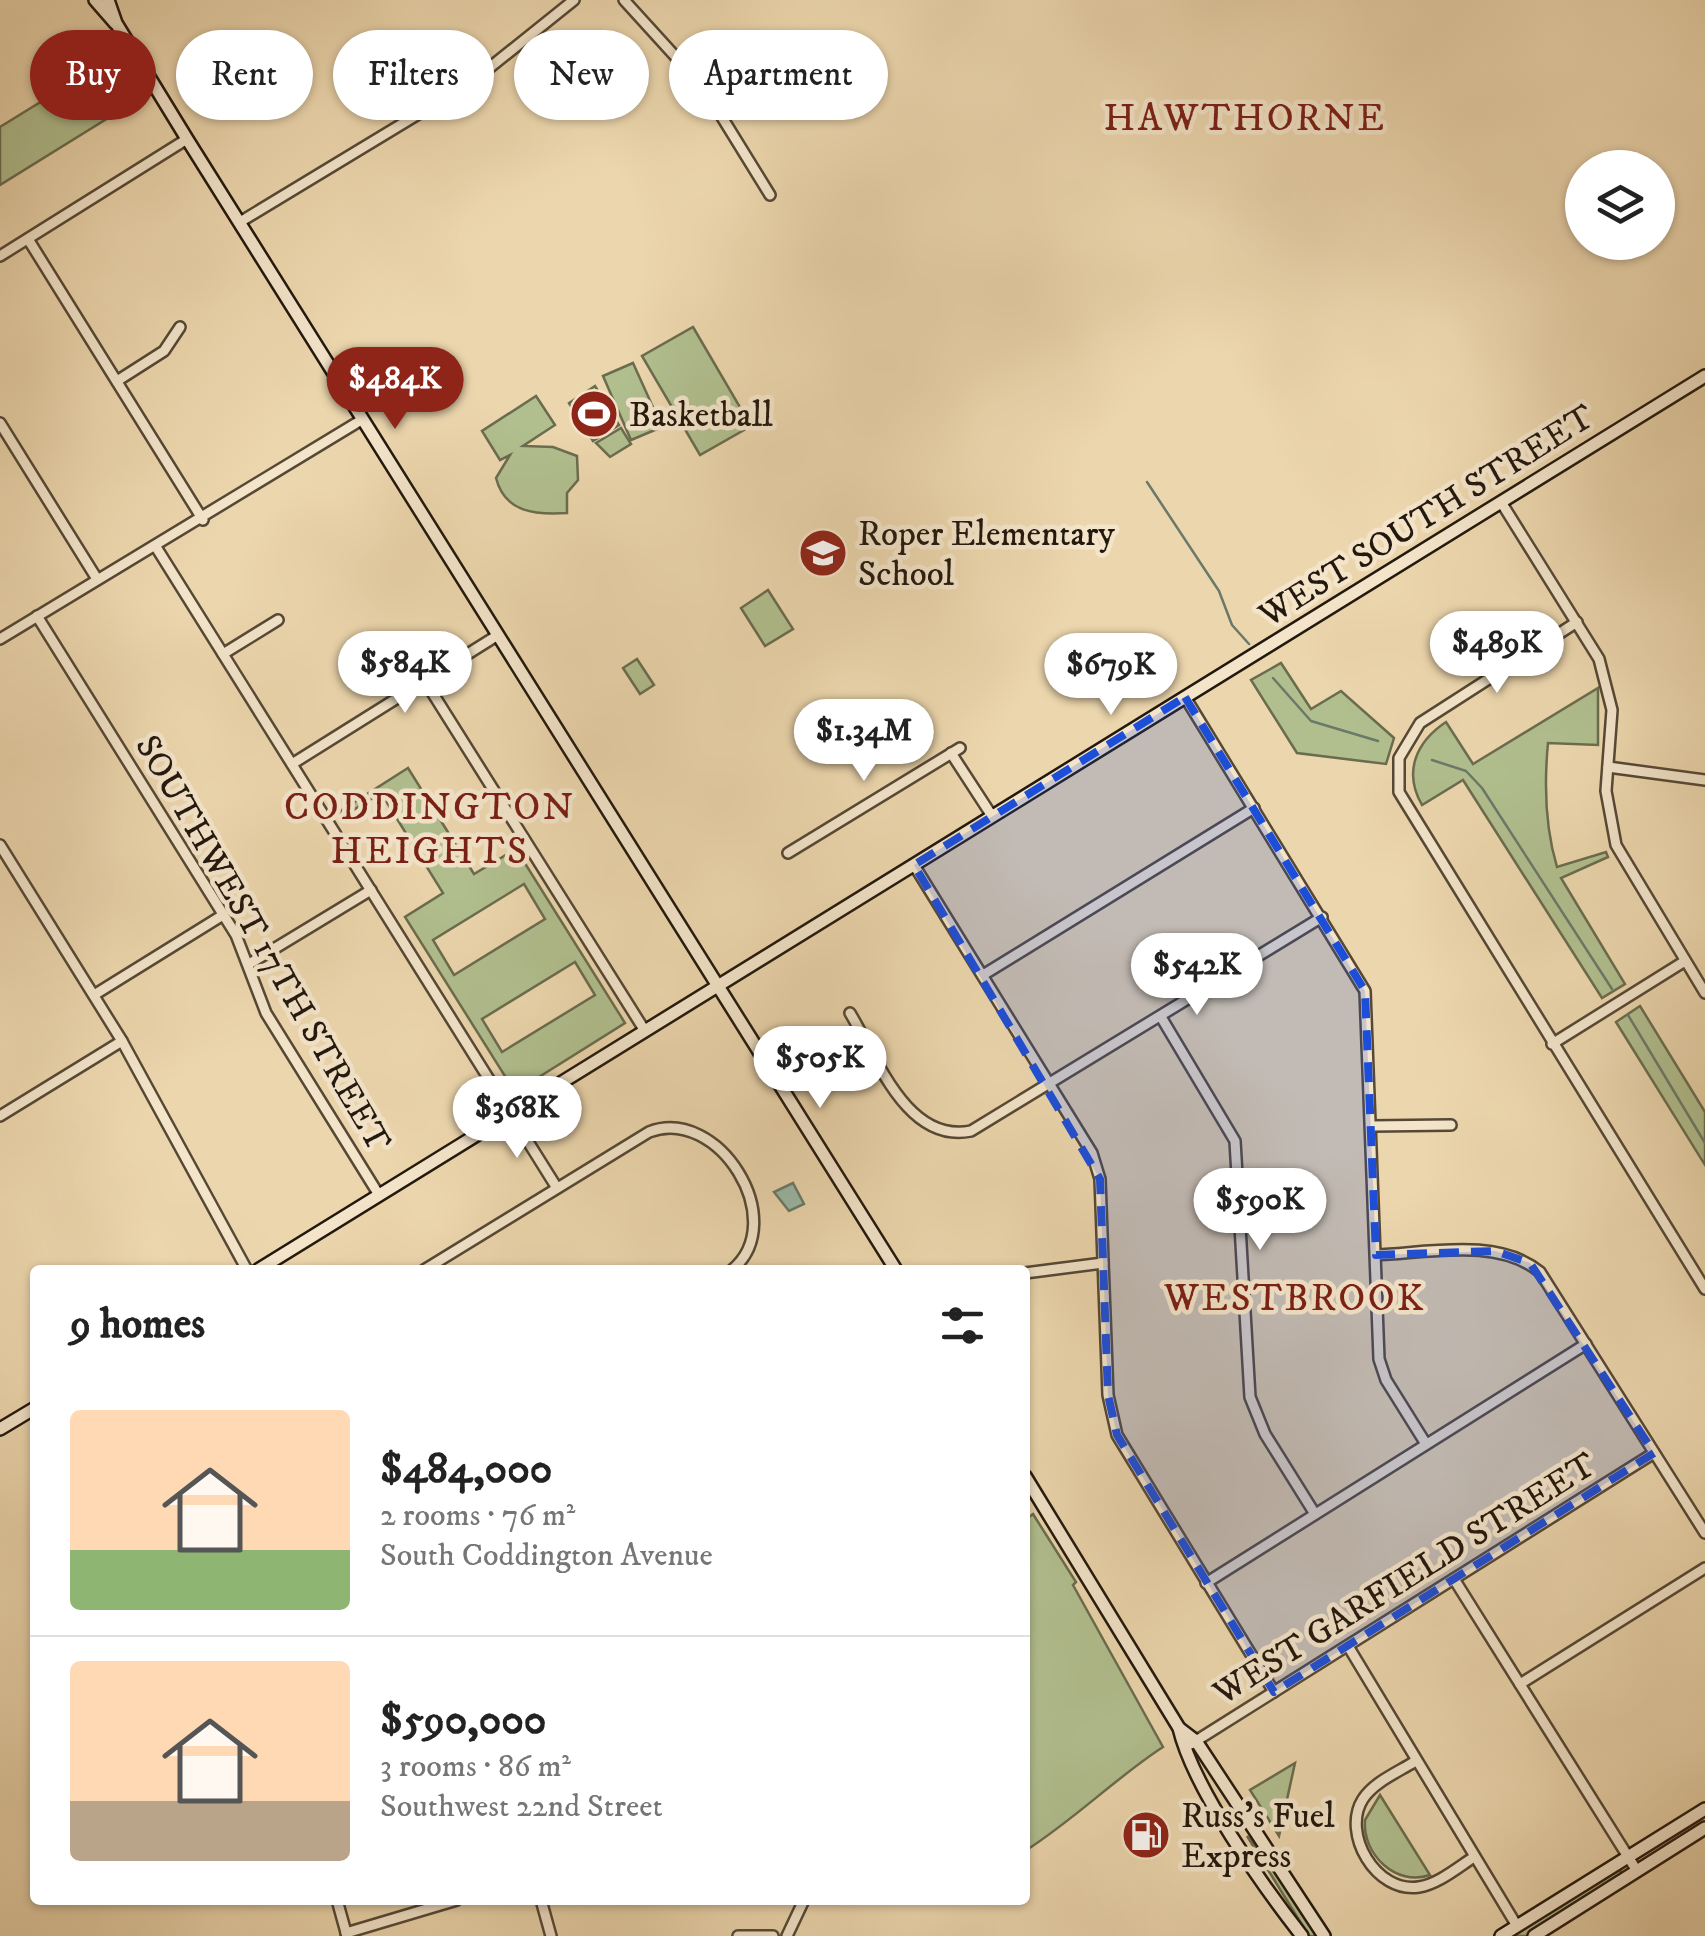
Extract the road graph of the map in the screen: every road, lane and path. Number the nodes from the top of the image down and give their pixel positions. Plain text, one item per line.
1 (95, 0) edge
2 (108, 0) edge
3 (574, 0) edge
4 (624, 0) edge
5 (116, 23) junction
6 (188, 139) junction
7 (770, 195) dead end
8 (240, 222) junction
9 (28, 238) junction
10 (0, 256) edge
11 (180, 327) dead end
12 (1705, 376) edge
13 (116, 381) junction
14 (363, 420) junction
15 (0, 422) edge
16 (1501, 502) junction
17 (203, 520) junction
18 (156, 547) junction
19 (98, 579) junction
20 (37, 616) junction
21 (278, 620) dead end
22 (1577, 622) junction
23 (498, 635) junction
24 (0, 639) edge
25 (223, 654) junction
26 (425, 681) junction
27 (1185, 697) junction
28 (292, 764) junction
29 (1608, 768) junction
30 (1705, 780) edge
31 (1254, 808) junction
32 (992, 816) junction
33 (0, 845) edge
34 (788, 853) dead end
35 (914, 865) junction
36 (371, 890) junction
37 (223, 915) junction
38 (1322, 917) junction
39 (1685, 961) junction
40 (249, 964) junction
41 (982, 976) junction
42 (718, 986) junction
43 (1705, 992) edge
44 (94, 995) junction
45 (850, 1013) dead end
46 (1161, 1017) junction
47 (644, 1031) junction
48 (122, 1041) junction
49 (1552, 1044) junction
50 (1051, 1085) junction
51 (511, 1114) junction
52 (0, 1116) edge
53 (1451, 1125) dead end
54 (1372, 1126) junction
55 (557, 1188) junction
56 (380, 1195) junction
57 (1376, 1255) junction
58 (1103, 1263) junction
59 (244, 1265) edge
60 (266, 1265) edge
61 (432, 1265) edge
62 (737, 1265) edge
63 (893, 1265) edge
64 (1030, 1272) edge
65 (1705, 1289) edge
66 (1586, 1344) junction
67 (30, 1411) edge
68 (0, 1429) edge
69 (1426, 1444) junction
70 (1654, 1453) junction
71 (1030, 1484) edge
72 (1315, 1514) junction
73 (1705, 1534) edge
74 (1705, 1568) edge
75 (1454, 1579) junction
76 (1206, 1583) junction
77 (1348, 1646) junction
78 (1520, 1684) junction
79 (1274, 1692) junction
80 (1179, 1728) junction
81 (1196, 1741) junction
82 (1184, 1749) junction
83 (1414, 1762) junction
84 (1705, 1809) edge
85 (1705, 1828) edge
86 (1628, 1856) junction
87 (1474, 1857) junction
88 (1637, 1871) junction
89 (338, 1905) edge
90 (441, 1905) edge
91 (543, 1905) edge
92 (802, 1905) edge
93 (1517, 1926) junction
94 (347, 1934) edge
95 (552, 1936) edge
96 (738, 1936) edge
97 (773, 1936) edge
98 (787, 1936) edge
99 (1302, 1936) edge
100 (1324, 1936) edge
101 (1501, 1936) edge
102 (1534, 1936) edge

1 - 5 main road
2 - 5 main road
3 - 8 street
4 - 7 street
5 - 6 main road
6 - 8 main road
6 - 9 street
8 - 14 main road
9 - 10 street
9 - 13 street
11 - 13 street
12 - 16 main road, WEST SOUTH STREET
13 - 17 street
14 - 17 street
14 - 23 main road
15 - 19 street
16 - 22 street
16 - 27 main road, WEST SOUTH STREET
17 - 18 street
18 - 19 street
18 - 25 street
19 - 20 street
20 - 24 street
20 - 37 street, SOUTHWEST 17TH STREET
21 - 25 street
22 - 29 street
22 - 49 street
23 - 26 street
23 - 42 main road
25 - 28 street
26 - 28 street
26 - 47 street
27 - 31 street
27 - 32 main road, WEST SOUTH STREET
28 - 36 street
29 - 30 street
29 - 39 street
31 - 38 street
31 - 41 street
32 - 34 street
32 - 35 main road, WEST SOUTH STREET
33 - 44 street
35 - 41 street
35 - 42 main road, WEST SOUTH STREET
36 - 40 street
36 - 51 street
37 - 40 street, SOUTHWEST 17TH STREET
37 - 44 street
38 - 46 street
38 - 54 street
39 - 43 street
39 - 49 street
40 - 56 street, SOUTHWEST 17TH STREET
41 - 50 street
42 - 47 main road, WEST SOUTH STREET
42 - 63 main road
44 - 48 street
45 - 50 street
46 - 50 street
46 - 72 street
47 - 51 main road, WEST SOUTH STREET
48 - 52 street
48 - 59 street
49 - 65 street
50 - 58 street
51 - 55 street
51 - 56 main road, WEST SOUTH STREET
53 - 54 street
54 - 57 street
55 - 61 street
55 - 62 street
56 - 60 main road, WEST SOUTH STREET
57 - 66 street
57 - 69 street
58 - 64 street
58 - 76 street
66 - 69 street
66 - 70 street
67 - 68 main road
69 - 72 street
70 - 73 street
70 - 75 street, WEST GARFIELD STREET
71 - 80 main road
72 - 76 street
74 - 78 street
75 - 77 street, WEST GARFIELD STREET
75 - 78 street
76 - 79 street
77 - 79 street, WEST GARFIELD STREET
77 - 83 street
78 - 86 street
79 - 81 street, WEST GARFIELD STREET
80 - 81 main road
80 - 82 main road
81 - 82 street, WEST GARFIELD STREET
81 - 100 main road
82 - 99 main road
83 - 87 street
83 - 87 street
84 - 86 main road
85 - 88 main road
86 - 88 street
86 - 93 main road
87 - 93 street
88 - 102 main road
89 - 94 street
90 - 94 street
91 - 95 street
92 - 98 street
93 - 101 main road
96 - 97 street

